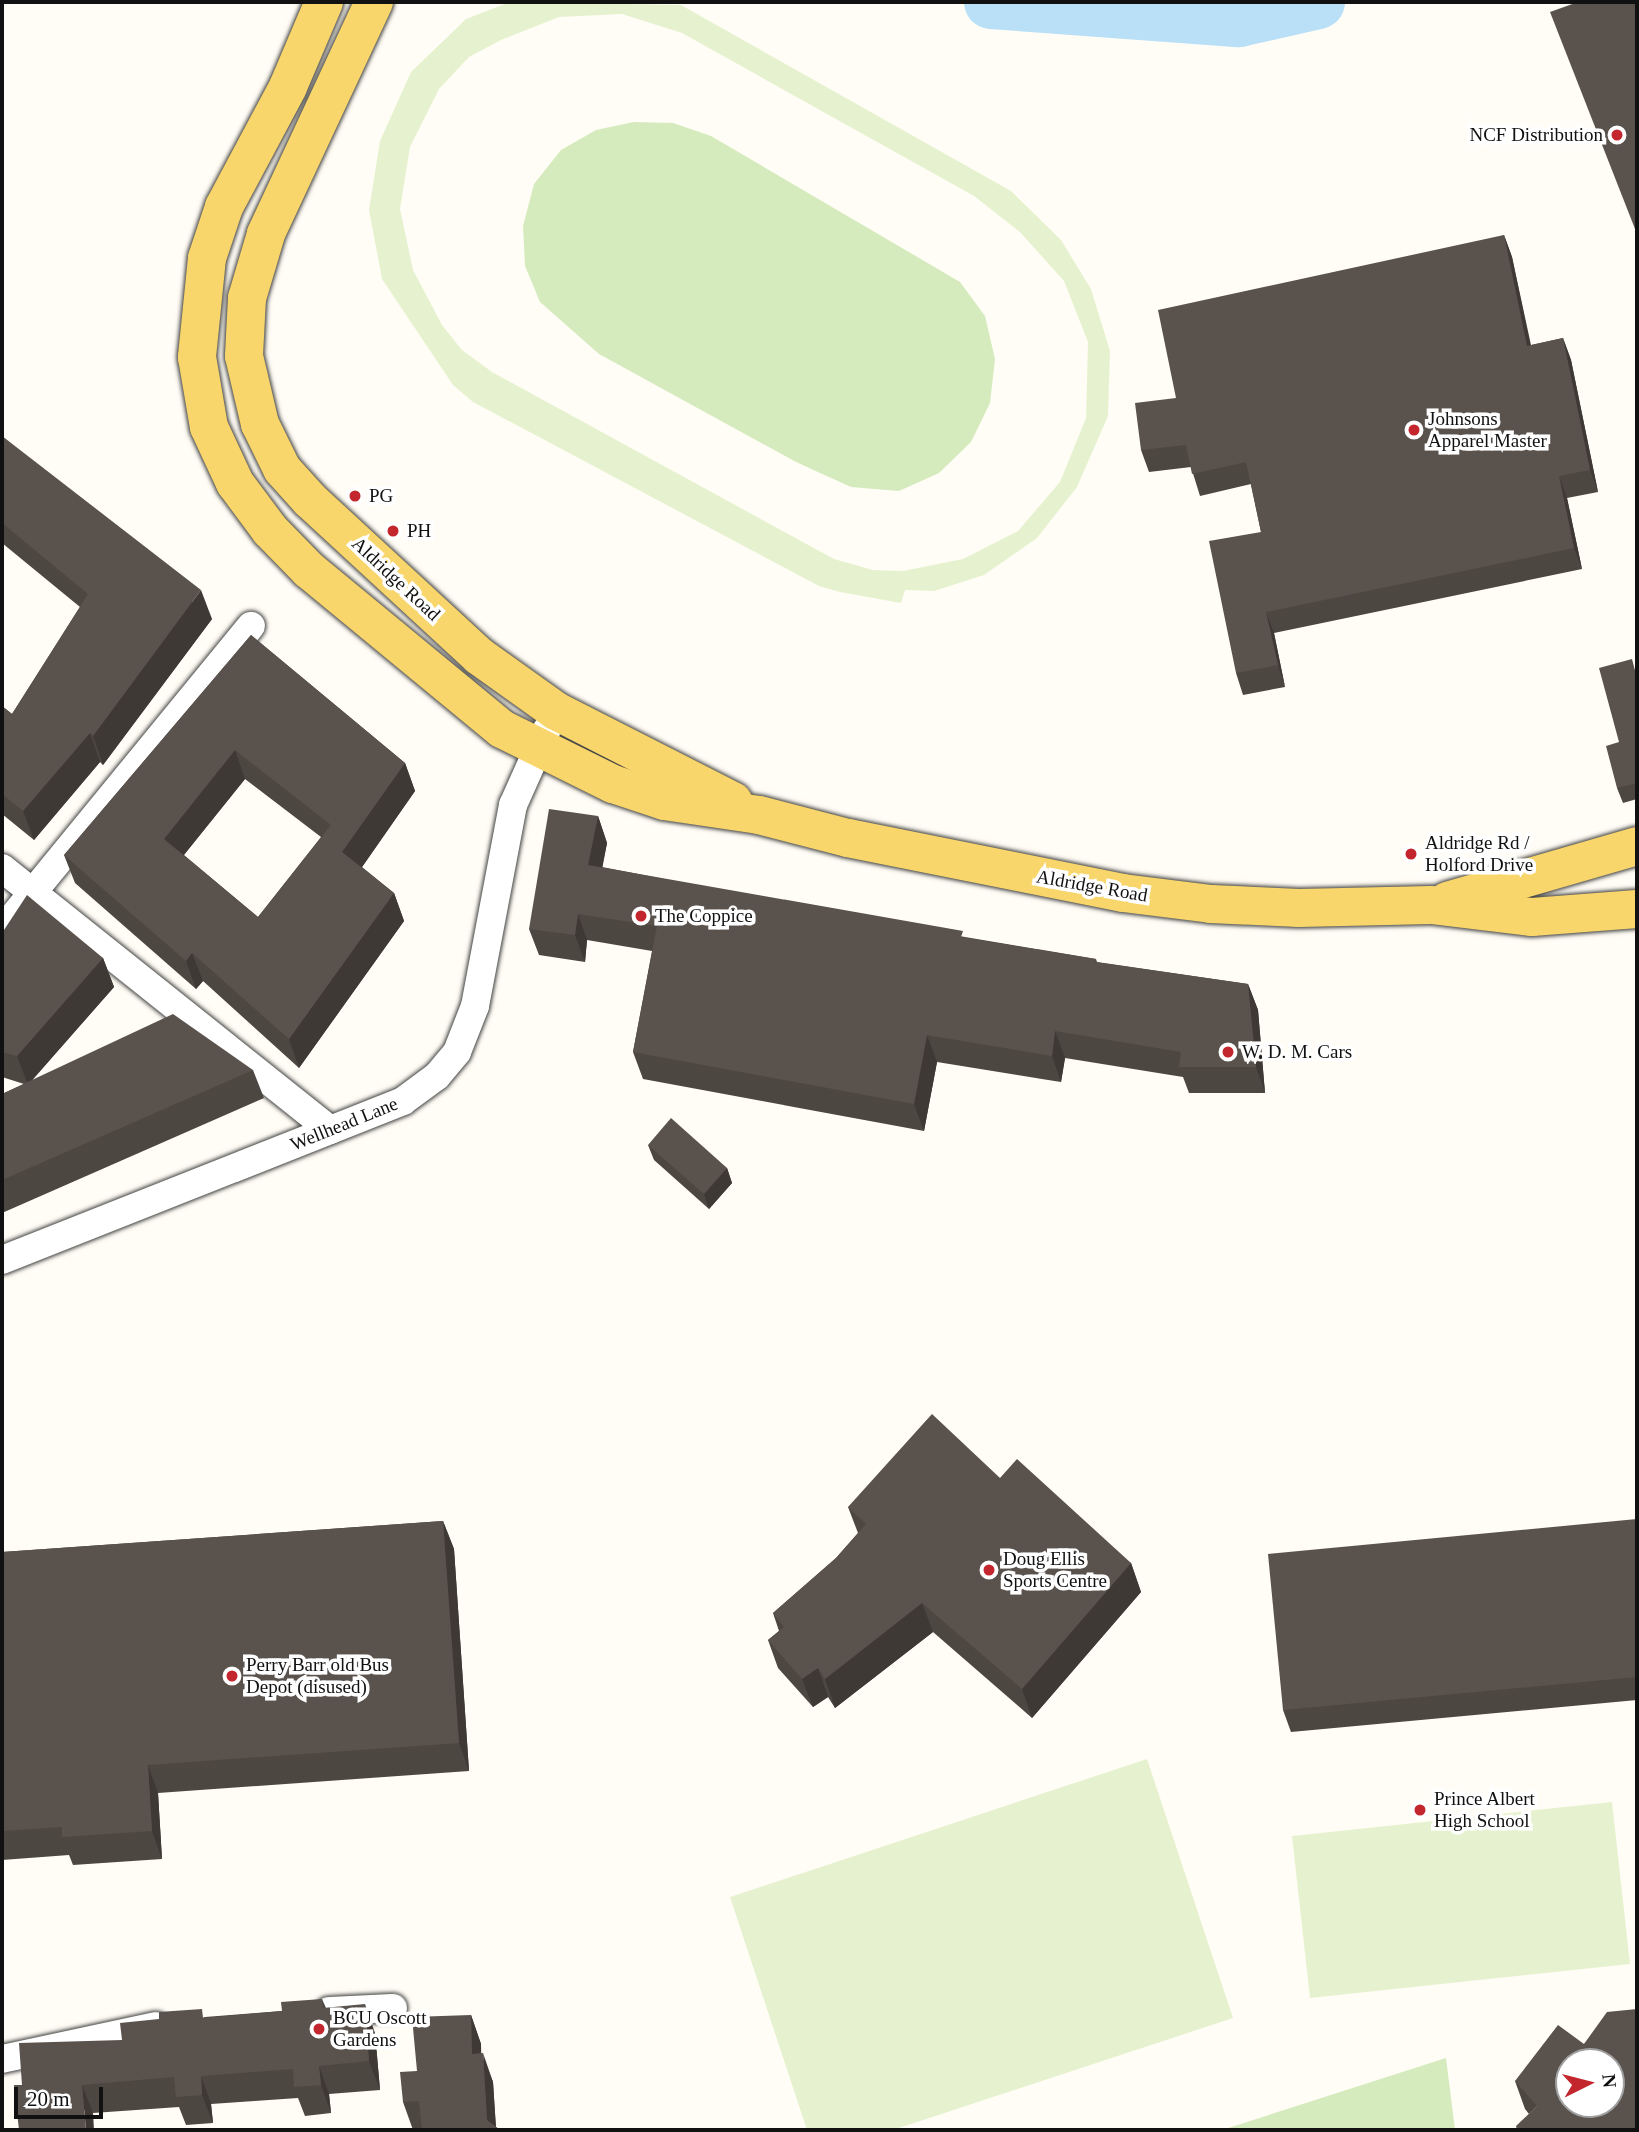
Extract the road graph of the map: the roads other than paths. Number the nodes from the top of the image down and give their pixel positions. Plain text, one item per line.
1 (324, 2) edge
2 (374, 2) edge
3 (251, 626) dead end
4 (556, 711) junction
5 (537, 749) junction
6 (759, 815) junction
7 (1637, 846) edge
8 (2, 868) edge
9 (30, 891) junction
10 (1431, 905) junction
11 (1637, 909) edge
12 (2, 930) edge
13 (330, 1130) junction
14 (2, 1260) edge
15 (393, 2008) dead end
16 (297, 2012) edge
17 (179, 2022) edge
18 (2, 2059) edge

1 - 5 main road, Aldridge Road
2 - 4 main road, Aldridge Road
3 - 9 street
4 - 5 street
4 - 6 main road, Aldridge Road
5 - 6 main road, Aldridge Road
5 - 13 street, Wellhead Lane
6 - 10 main road, Aldridge Road
7 - 10 main road, Aldridge Road
8 - 9 street
9 - 12 street
9 - 13 street
10 - 11 main road, Aldridge Road
13 - 14 street, Wellhead Lane
15 - 16 street
17 - 18 street

